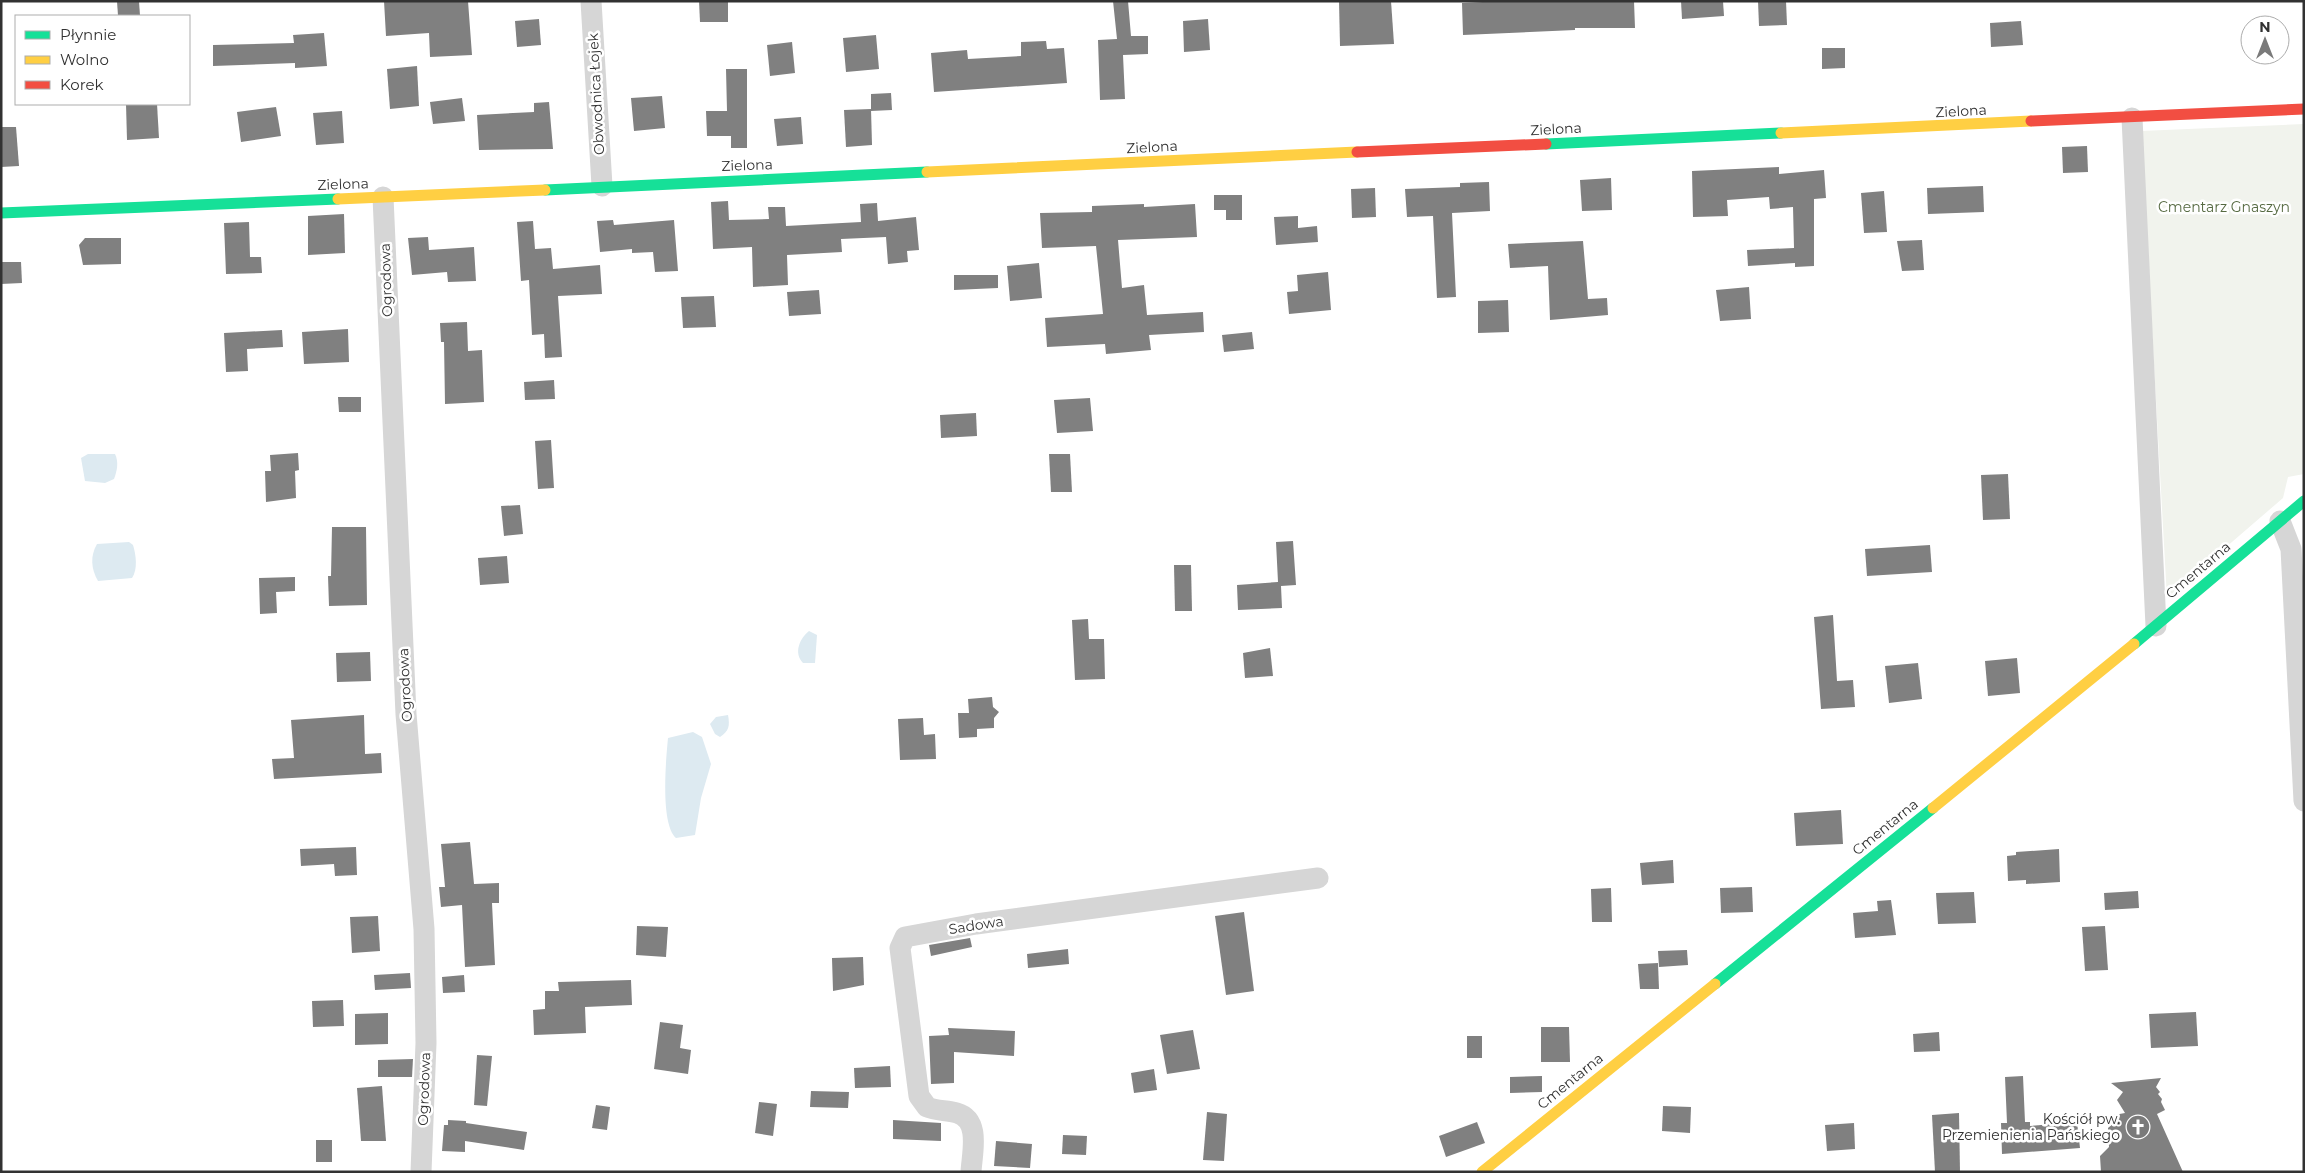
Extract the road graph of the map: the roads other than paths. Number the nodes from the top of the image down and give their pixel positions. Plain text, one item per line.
1 (591, 1) edge
2 (2304, 109) edge
3 (2132, 118) junction
4 (602, 186) junction
5 (383, 197) junction
6 (1, 213) edge
7 (2304, 500) edge
8 (2280, 521) junction
9 (2156, 626) junction
10 (2304, 800) edge
11 (1318, 878) dead end
12 (421, 1172) edge
13 (971, 1172) edge
14 (1482, 1172) edge

1 - 4 street, Obwodnica Łojek
2 - 3 street, Zielona
3 - 4 street, Zielona
3 - 9 street
4 - 5 street, Zielona
5 - 6 street, Zielona
5 - 12 street, Ogrodowa
7 - 8 street, Cmentarna
8 - 9 street, Cmentarna
8 - 10 street
9 - 14 street, Cmentarna
11 - 13 street, Sadowa

